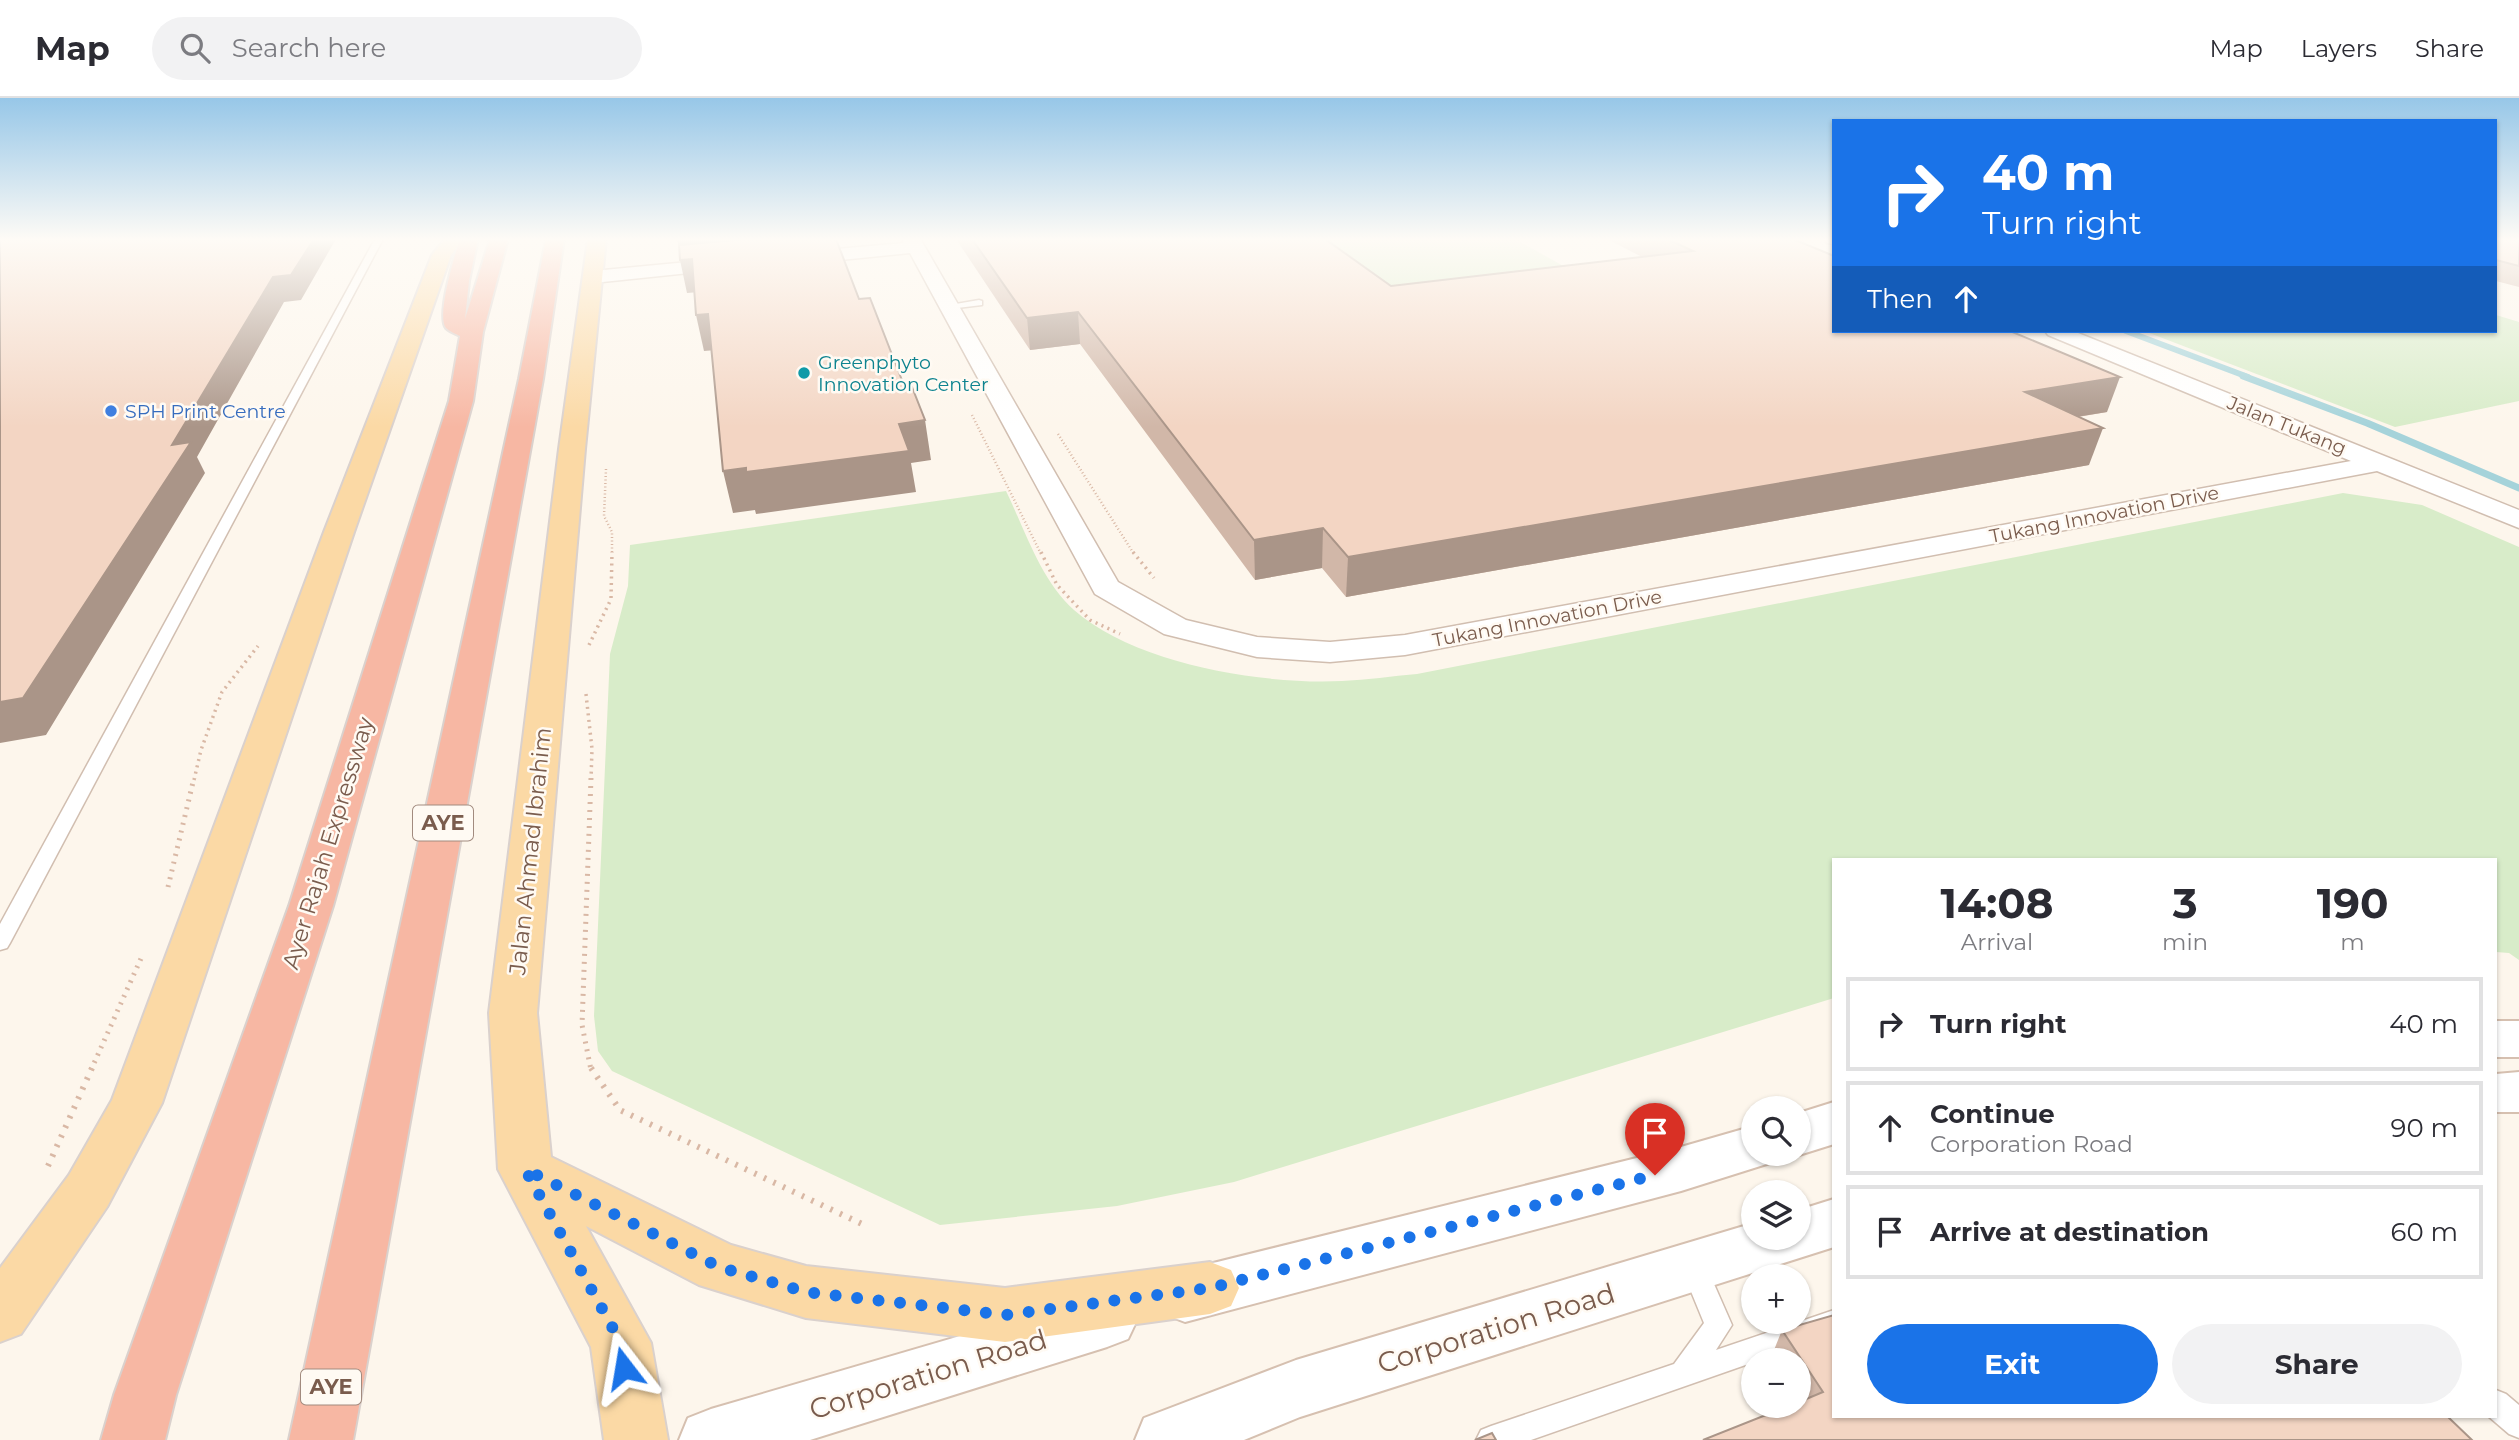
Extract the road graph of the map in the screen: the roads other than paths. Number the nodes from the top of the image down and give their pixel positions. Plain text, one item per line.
1 (345, 302) edge
2 (425, 302) edge
3 (456, 302) edge
4 (481, 302) edge
5 (544, 302) edge
6 (550, 302) edge
7 (585, 302) edge
8 (947, 302) edge
9 (979, 303) dead end
10 (949, 306) junction
11 (543, 310) junction
12 (472, 332) junction
13 (2060, 333) edge
14 (2379, 463) junction
15 (2304, 475) junction
16 (2493, 509) junction
17 (2519, 520) edge
18 (0, 943) edge
19 (2497, 1039) edge
20 (2519, 1039) edge
21 (2519, 1092) edge
22 (2497, 1093) edge
23 (1832, 1124) edge
24 (1811, 1130) edge
25 (1741, 1151) edge
26 (525, 1169) junction
27 (1832, 1224) edge
28 (1811, 1230) edge
29 (1747, 1250) edge
30 (1694, 1267) junction
31 (1210, 1288) junction
32 (4, 1309) edge
33 (1832, 1322) edge
34 (1682, 1374) junction
35 (2497, 1405) edge
36 (139, 1418) edge
37 (2519, 1424) edge
38 (321, 1440) edge
39 (636, 1440) edge
40 (710, 1440) edge
41 (1167, 1440) edge
42 (1491, 1440) edge

1 - 18 lane
2 - 32 main road
3 - 12 highway
4 - 12 highway, Ayer Rajah Expressway
5 - 11 highway, AYE
6 - 11 highway
7 - 26 main road, Jalan Ahmad Ibrahim
8 - 10 street, Tukang Innovation Drive
9 - 10 lane
10 - 15 street, Tukang Innovation Drive
11 - 38 highway, AYE
12 - 36 highway, Ayer Rajah Expressway
13 - 14 street, Jalan Tukang
14 - 15 street, Tukang Innovation Drive
14 - 16 street, Jalan Tukang
15 - 16 street
16 - 17 street, Jalan Tukang
19 - 20 main road
21 - 22 main road
23 - 24 main road
25 - 31 main road, Corporation Road
26 - 31 main road
26 - 39 main road, Jalan Ahmad Ibrahim
27 - 28 main road
29 - 30 main road, Corporation Road
30 - 34 lane
30 - 41 main road, Corporation Road
31 - 40 main road, Corporation Road
33 - 34 lane
34 - 42 lane
35 - 37 lane

